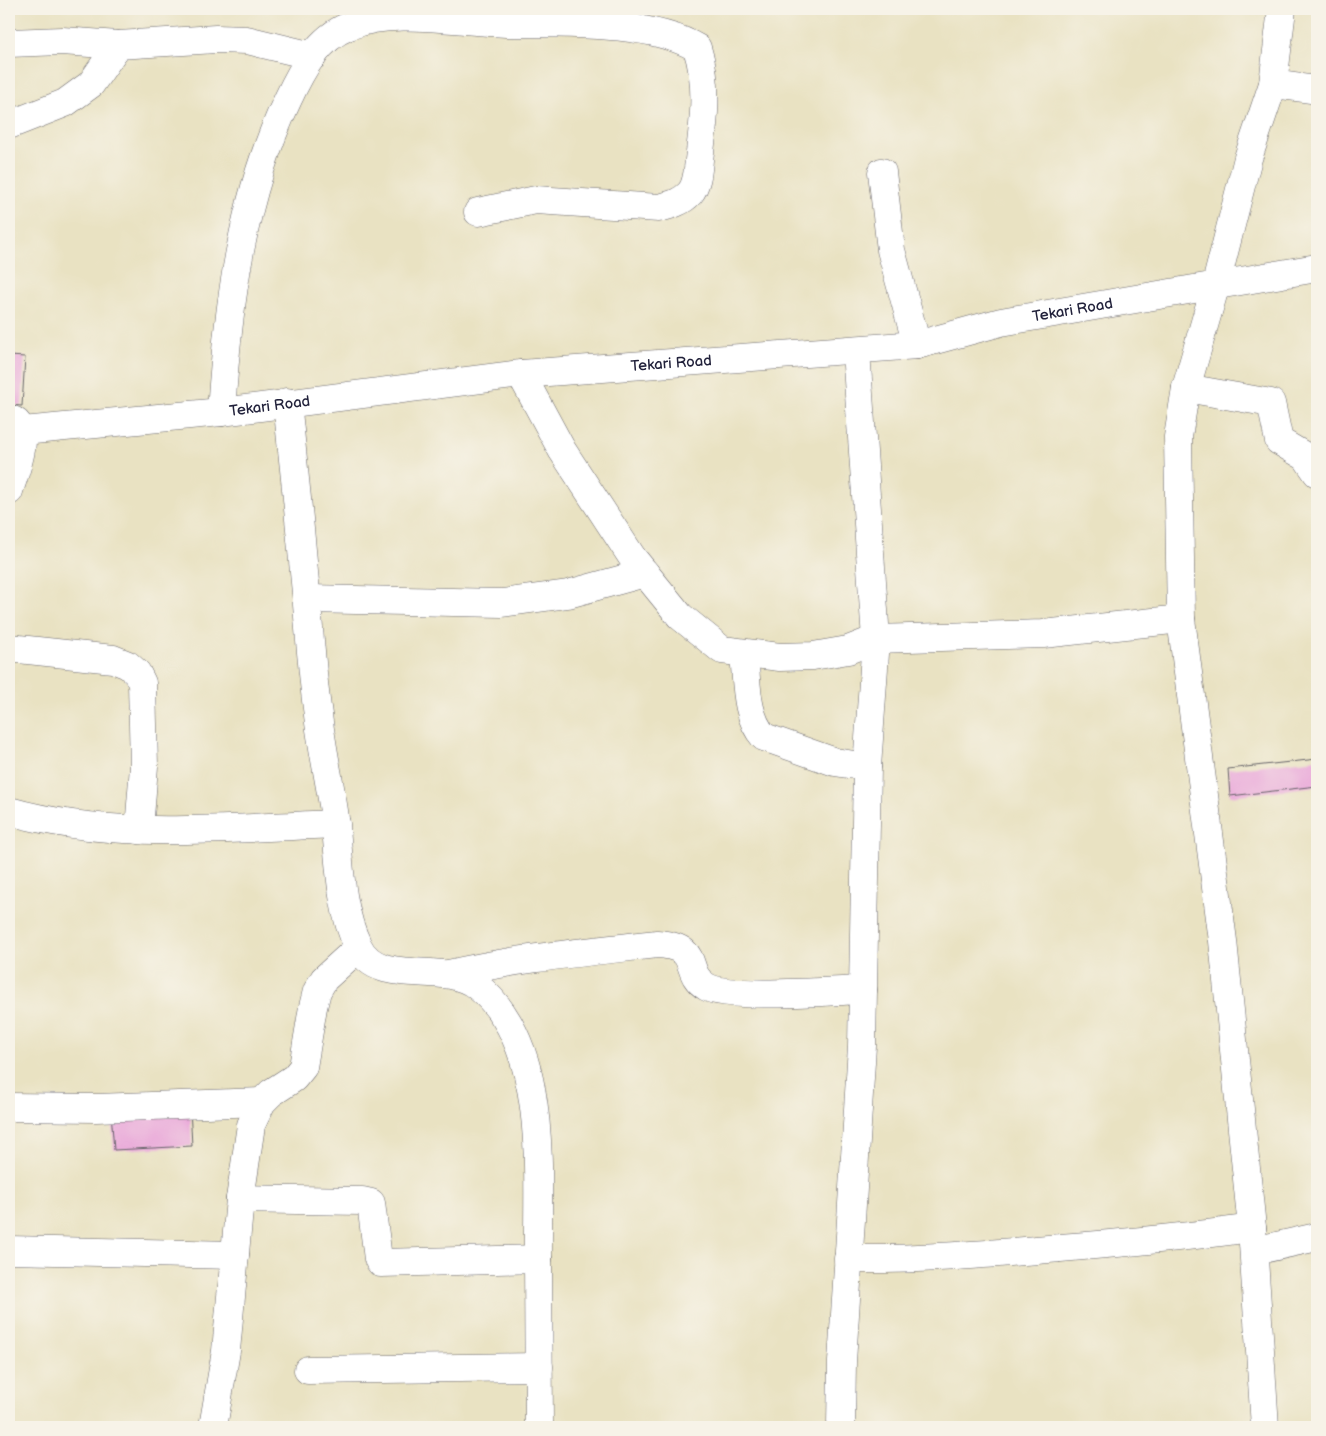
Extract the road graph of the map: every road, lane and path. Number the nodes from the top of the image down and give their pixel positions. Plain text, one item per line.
1 (1282, 9) edge
2 (467, 15) edge
3 (9, 43) edge
4 (118, 45) junction
5 (313, 56) junction
6 (1273, 84) junction
7 (1317, 90) edge
8 (9, 125) edge
9 (882, 172) dead end
10 (478, 212) dead end
11 (1317, 268) edge
12 (1216, 284) junction
13 (917, 345) junction
14 (856, 351) junction
15 (521, 374) junction
16 (1186, 388) junction
17 (287, 402) junction
18 (221, 412) junction
19 (16, 425) edge
20 (1317, 473) edge
21 (9, 491) edge
22 (645, 573) junction
23 (306, 599) junction
24 (1181, 619) junction
25 (876, 639) junction
26 (9, 648) edge
27 (744, 654) junction
28 (867, 767) junction
29 (9, 811) edge
30 (336, 824) junction
31 (139, 830) junction
32 (358, 948) junction
33 (449, 974) junction
34 (862, 990) junction
35 (262, 1102) junction
36 (9, 1106) edge
37 (240, 1199) junction
38 (1317, 1237) edge
39 (1253, 1240) junction
40 (9, 1250) edge
41 (235, 1255) junction
42 (538, 1258) junction
43 (848, 1259) junction
44 (539, 1367) junction
45 (308, 1370) dead end
46 (213, 1427) edge
47 (539, 1427) edge
48 (841, 1427) edge
49 (1265, 1427) edge

1 - 6 street
2 - 5 street
2 - 10 street
3 - 4 street
4 - 5 street
4 - 8 street
5 - 18 street
6 - 7 street
6 - 12 street
9 - 13 street
11 - 12 street, Tekari Road
12 - 13 street, Tekari Road
12 - 16 street
13 - 14 street, Tekari Road
14 - 15 street, Tekari Road
14 - 25 street
15 - 17 street, Tekari Road
15 - 22 street
16 - 20 street
16 - 24 street
17 - 18 street, Tekari Road
17 - 23 street
18 - 19 street, Tekari Road
19 - 21 street
22 - 23 street
22 - 27 street
23 - 30 street
24 - 25 street
24 - 39 street
25 - 27 street
25 - 28 street
26 - 31 street
27 - 28 street
28 - 34 street
29 - 31 street
30 - 31 street
30 - 32 street
32 - 33 street
32 - 35 street
33 - 34 street
33 - 42 street
34 - 43 street
35 - 36 street
35 - 37 street
37 - 41 street
37 - 42 street
38 - 39 street
39 - 43 street
39 - 49 street
40 - 41 street
41 - 46 street
42 - 44 street
43 - 48 street
44 - 45 street
44 - 47 street

